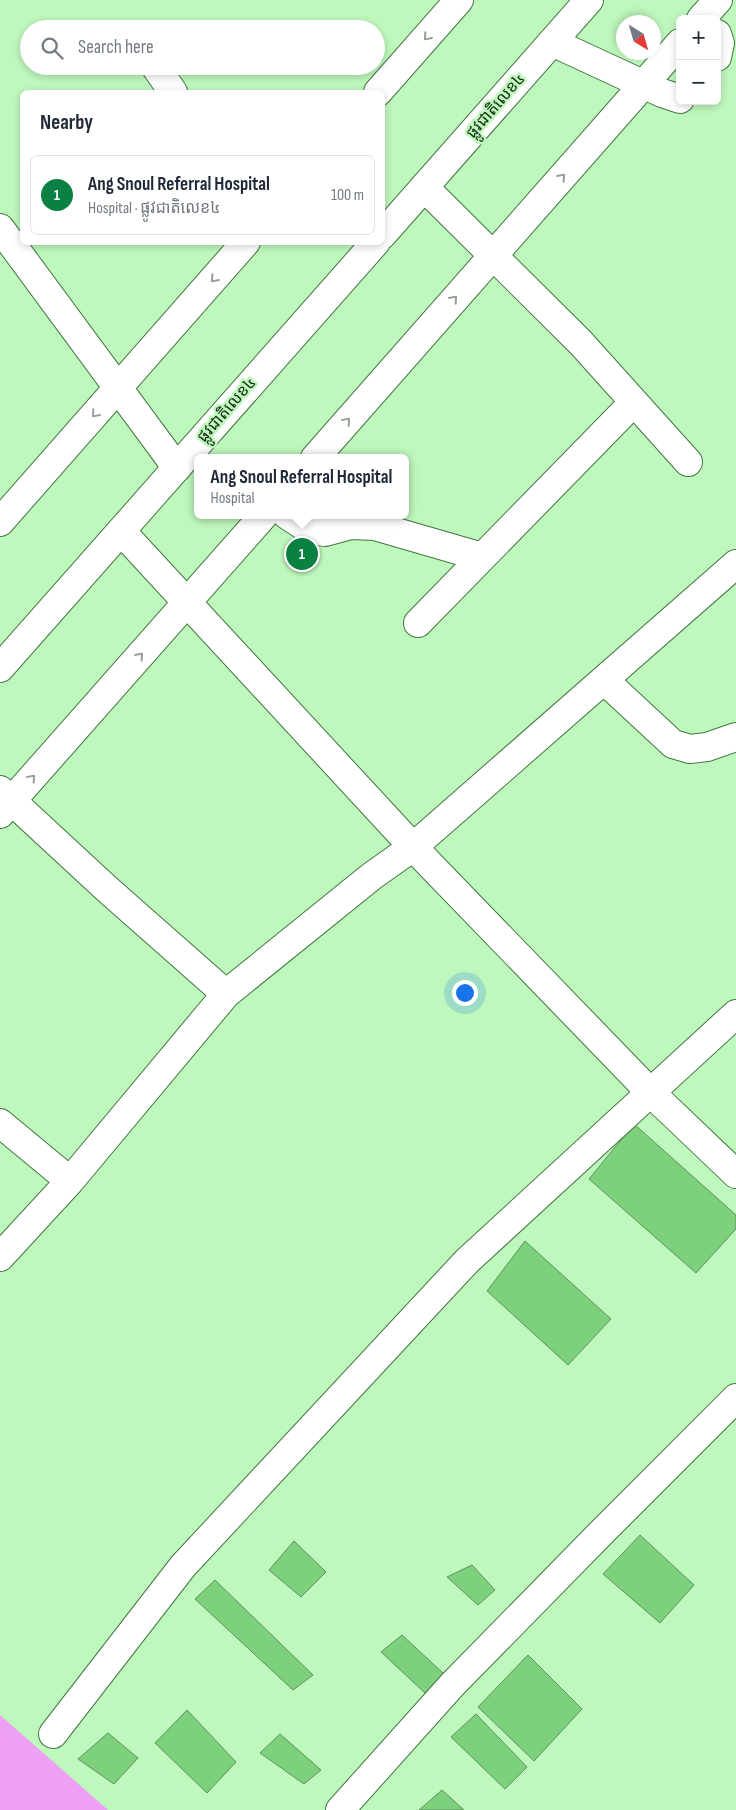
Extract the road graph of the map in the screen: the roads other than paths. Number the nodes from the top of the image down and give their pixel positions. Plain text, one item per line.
1 (459, 0) edge
2 (589, 0) edge
3 (552, 42) junction
4 (676, 48) edge
5 (161, 75) edge
6 (643, 85) junction
7 (172, 90) edge
8 (380, 90) edge
9 (676, 97) edge
10 (424, 188) junction
11 (0, 228) edge
12 (385, 232) edge
13 (243, 245) edge
14 (373, 245) edge
15 (492, 256) junction
16 (118, 388) junction
17 (634, 402) junction
18 (318, 454) edge
19 (688, 462) dead end
20 (177, 468) junction
21 (260, 519) edge
22 (293, 519) edge
23 (0, 522) edge
24 (121, 531) junction
25 (482, 557) junction
26 (736, 564) edge
27 (187, 602) junction
28 (418, 623) dead end
29 (0, 668) edge
30 (604, 680) junction
31 (736, 737) edge
32 (4, 801) edge
33 (413, 847) junction
34 (226, 994) junction
35 (736, 1014) edge
36 (650, 1092) junction
37 (0, 1123) edge
38 (736, 1174) edge
39 (70, 1181) junction
40 (0, 1257) edge
41 (736, 1398) edge
42 (53, 1734) dead end
43 (340, 1810) edge

1 -> 8 main road
2 - 3 main road, ផ្លូវជាតិលេខ៤
3 - 6 main road
3 - 10 main road, ផ្លូវជាតិលេខ៤
4 - 6 main road
5 - 7 main road
6 - 9 main road
15 -> 6 main road
10 - 12 main road, ផ្លូវជាតិលេខ៤
10 - 15 main road
11 - 16 main road
13 -> 16 main road
14 - 20 main road, ផ្លូវជាតិលេខ៤
15 - 17 main road
18 -> 15 main road
16 - 20 main road
16 -> 23 main road
17 - 19 main road
17 - 25 main road
20 - 24 main road, ផ្លូវជាតិលេខ៤
21 - 27 main road
22 - 25 main road
24 - 27 main road
24 - 29 main road, ផ្លូវជាតិលេខ៤
25 - 28 main road
26 - 30 main road
32 -> 27 main road
27 - 33 main road
30 - 31 main road
30 - 33 main road
32 - 34 main road
33 - 34 main road
33 - 36 main road
34 - 39 main road
35 - 36 main road
36 - 38 main road
36 - 42 main road
37 - 39 main road
39 - 40 main road
41 - 43 main road

